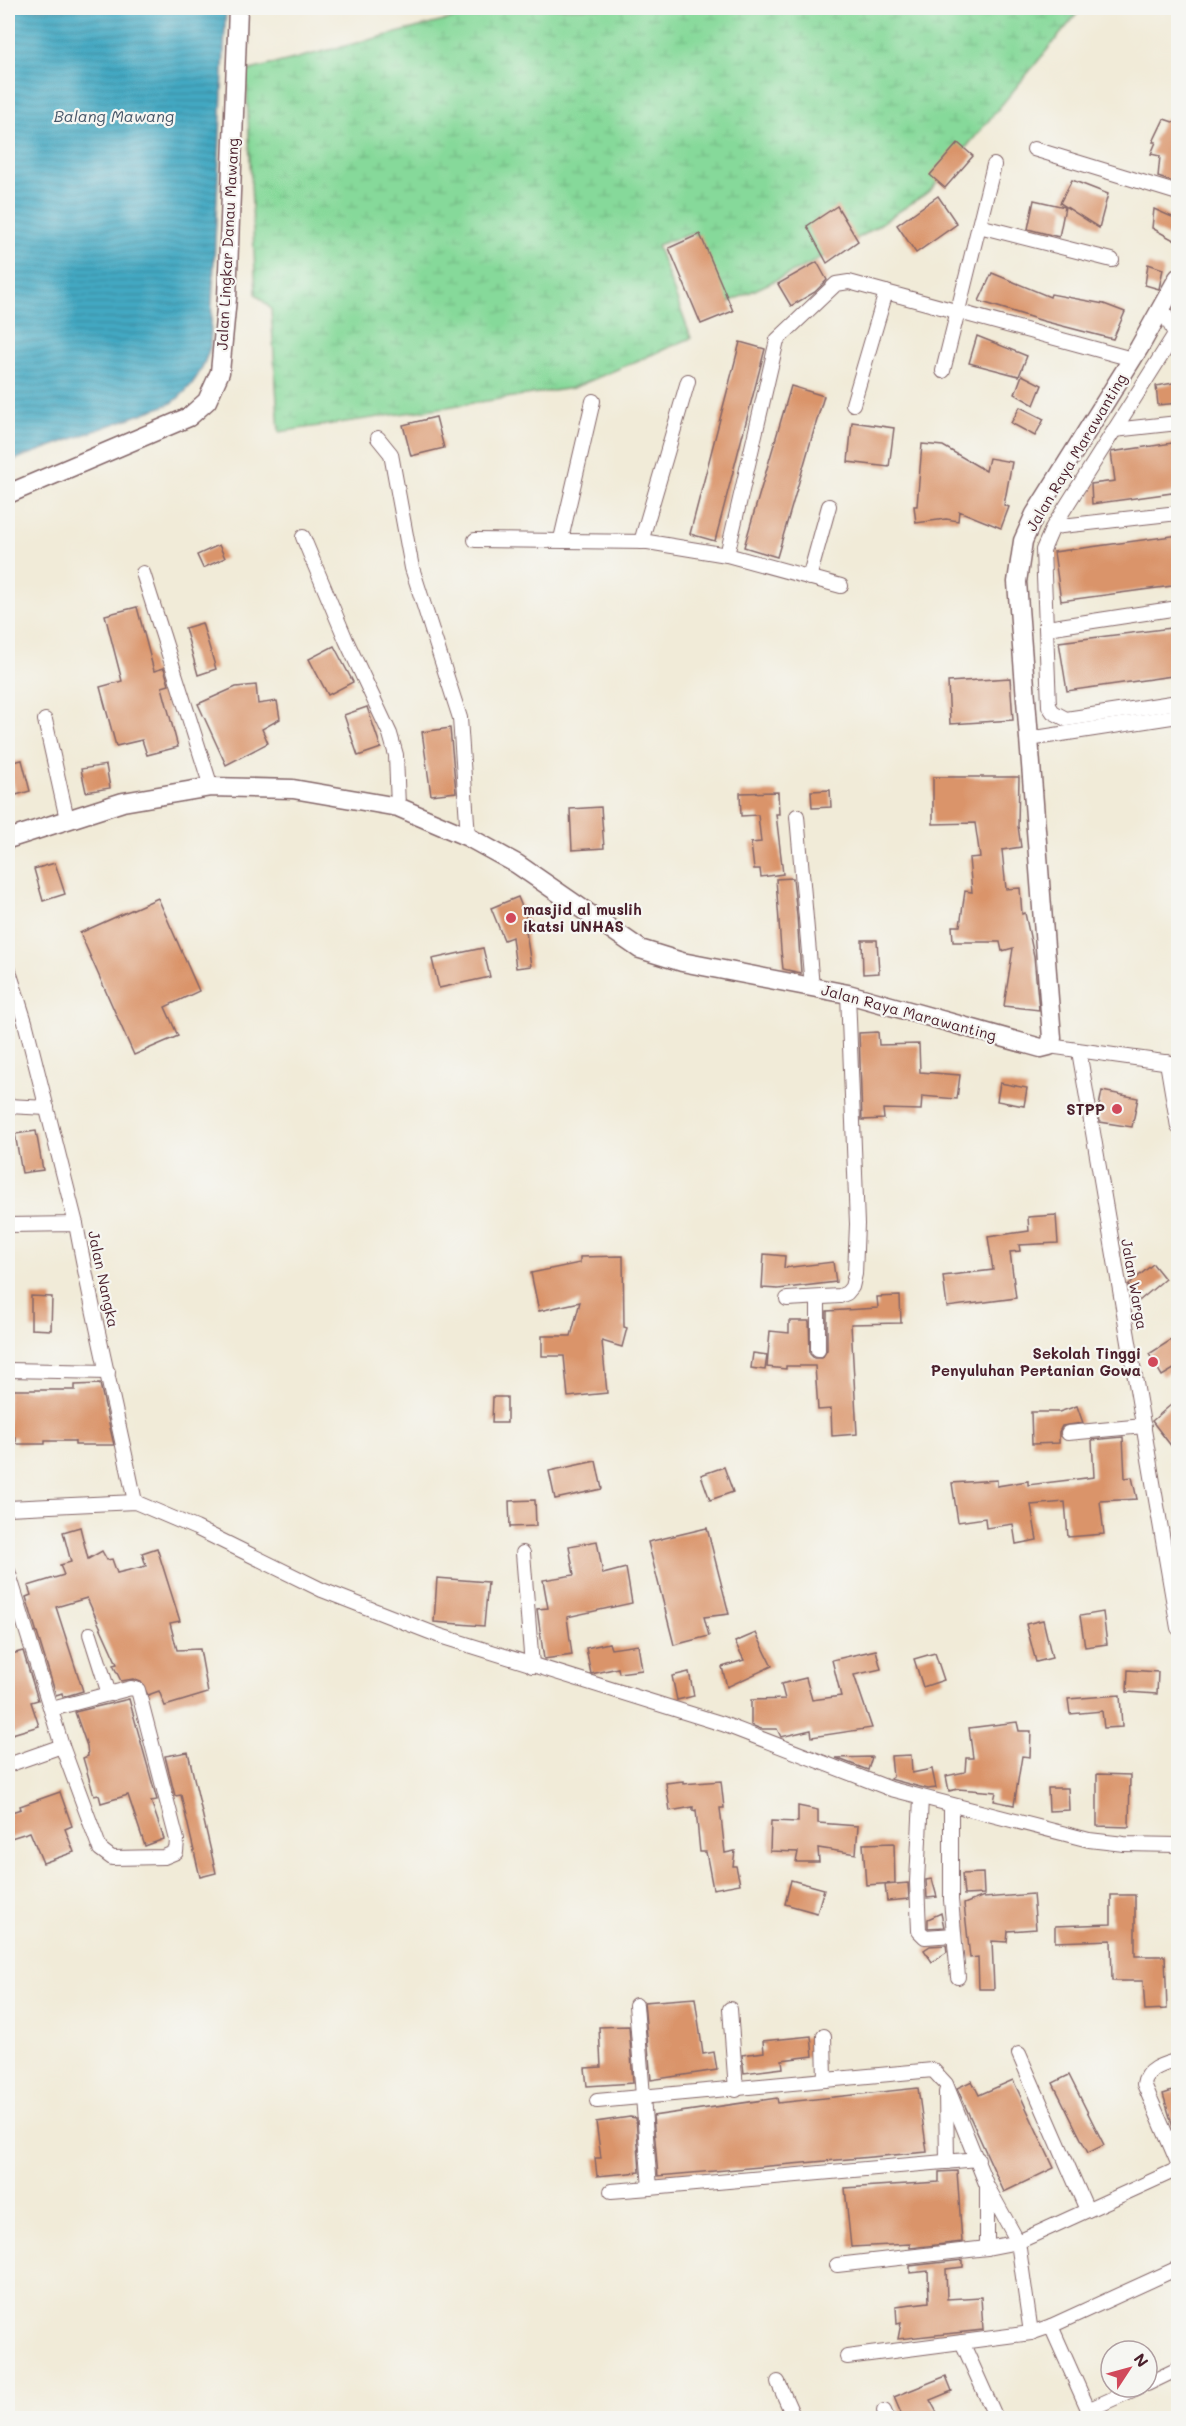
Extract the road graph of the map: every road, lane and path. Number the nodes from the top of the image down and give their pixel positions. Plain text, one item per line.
1 (238, 8) edge
2 (1034, 149) dead end
3 (994, 165) dead end
4 (1179, 193) edge
5 (979, 226) junction
6 (1112, 260) dead end
7 (1179, 278) edge
8 (886, 292) junction
9 (1162, 308) junction
10 (957, 311) junction
11 (1177, 333) edge
12 (1132, 359) junction
13 (943, 371) dead end
14 (688, 381) dead end
15 (593, 401) dead end
16 (853, 404) dead end
17 (1179, 423) edge
18 (1114, 430) junction
19 (378, 438) dead end
20 (8, 494) edge
21 (829, 506) dead end
22 (1179, 513) edge
23 (1053, 527) junction
24 (303, 537) dead end
25 (561, 539) junction
26 (475, 540) dead end
27 (641, 542) junction
28 (727, 555) junction
29 (143, 573) dead end
30 (809, 578) junction
31 (841, 586) dead end
32 (1179, 608) edge
33 (1047, 628) junction
34 (1179, 702) edge
35 (1179, 716) edge
36 (45, 720) dead end
37 (1029, 739) junction
38 (211, 787) junction
39 (398, 807) junction
40 (796, 816) dead end
41 (67, 819) junction
42 (468, 837) junction
43 (8, 839) edge
44 (8, 968) edge
45 (812, 987) junction
46 (848, 994) junction
47 (1048, 1046) junction
48 (1079, 1051) junction
49 (1173, 1063) edge
50 (8, 1106) edge
51 (47, 1108) junction
52 (1179, 1127) edge
53 (76, 1224) junction
54 (8, 1225) edge
55 (818, 1298) junction
56 (787, 1299) dead end
57 (818, 1350) dead end
58 (8, 1370) edge
59 (108, 1372) junction
60 (1144, 1426) junction
61 (1068, 1433) dead end
62 (135, 1502) junction
63 (8, 1508) edge
64 (523, 1553) dead end
65 (8, 1571) edge
66 (11, 1599) edge
67 (1179, 1628) edge
68 (90, 1634) dead end
69 (532, 1666) junction
70 (109, 1694) junction
71 (52, 1709) junction
72 (62, 1746) junction
73 (8, 1764) edge
74 (921, 1798) junction
75 (951, 1805) junction
76 (1179, 1845) edge
77 (954, 1935) junction
78 (958, 1977) dead end
79 (636, 2006) dead end
80 (730, 2009) dead end
81 (824, 2036) dead end
82 (1019, 2054) dead end
83 (1179, 2060) edge
84 (825, 2080) junction
85 (946, 2084) junction
86 (736, 2090) junction
87 (644, 2096) junction
88 (597, 2101) dead end
89 (978, 2159) junction
90 (947, 2162) junction
91 (1179, 2163) edge
92 (1179, 2169) edge
93 (987, 2186) junction
94 (650, 2188) junction
95 (611, 2191) dead end
96 (1087, 2210) junction
97 (1018, 2242) junction
98 (987, 2248) junction
99 (837, 2265) dead end
100 (1179, 2268) edge
101 (1051, 2326) junction
102 (1031, 2333) junction
103 (962, 2342) junction
104 (847, 2357) dead end
105 (1179, 2369) edge
106 (1159, 2378) edge
107 (778, 2382) dead end
108 (1117, 2399) edge
109 (1090, 2414) edge
110 (794, 2418) edge
111 (996, 2418) edge

1 - 20 street, Jalan Lingkar Danau Mawang
2 - 4 street
3 - 5 street
5 - 6 street
5 - 10 street
7 - 9 street, Jalan Raya Marawanting
8 - 10 street
8 - 16 street
8 - 28 street
9 - 11 street
9 - 12 street, Jalan Raya Marawanting
10 - 12 street
10 - 13 street
11 - 18 street
12 - 37 street, Jalan Raya Marawanting
14 - 27 street
15 - 25 street
17 - 18 street
18 - 23 street
19 - 42 street
21 - 30 street
22 - 23 street
23 - 33 street
24 - 39 street
25 - 26 street
25 - 27 street
27 - 28 street
28 - 30 street
29 - 38 street
30 - 31 street
32 - 33 street
33 - 34 street
35 - 37 street
36 - 41 street
37 - 47 street, Jalan Raya Marawanting
38 - 39 street, Jalan Raya Marawanting
38 - 41 street, Jalan Raya Marawanting
39 - 42 street, Jalan Raya Marawanting
40 - 45 street
41 - 43 street, Jalan Raya Marawanting
42 - 45 street, Jalan Raya Marawanting
44 - 51 street
45 - 46 street, Jalan Raya Marawanting
46 - 47 street, Jalan Raya Marawanting
46 - 55 street
47 - 48 street
48 - 49 street
48 - 60 street, Jalan Warga
49 - 52 street
50 - 51 street
51 - 53 street
53 - 54 street, Jalan Nangka
53 - 59 street, Jalan Nangka
55 - 56 street
55 - 57 street
58 - 59 street
59 - 62 street, Jalan Nangka
60 - 61 street
60 - 67 street, Jalan Warga
62 - 63 street
62 - 69 street
64 - 69 street
65 - 66 street
66 - 71 street
68 - 70 street
69 - 74 street
70 - 71 street
70 - 72 street
71 - 72 street
72 - 73 street
74 - 75 street
74 - 77 street
75 - 76 street
75 - 77 street
77 - 78 street
79 - 87 street
80 - 86 street
81 - 84 street
82 - 96 street
83 - 91 street
84 - 85 street
84 - 86 street
85 - 89 street
85 - 90 street
86 - 87 street
87 - 88 street
87 - 94 street
89 - 90 street
89 - 93 street
90 - 94 street
92 - 96 street
93 - 97 street
93 - 98 street
94 - 95 street
96 - 97 street
97 - 98 street
97 - 102 street
98 - 99 street
100 - 101 street
101 - 102 street
101 - 109 street
102 - 103 street
103 - 104 street
103 - 111 street
105 - 106 street
107 - 110 street
108 - 109 street

